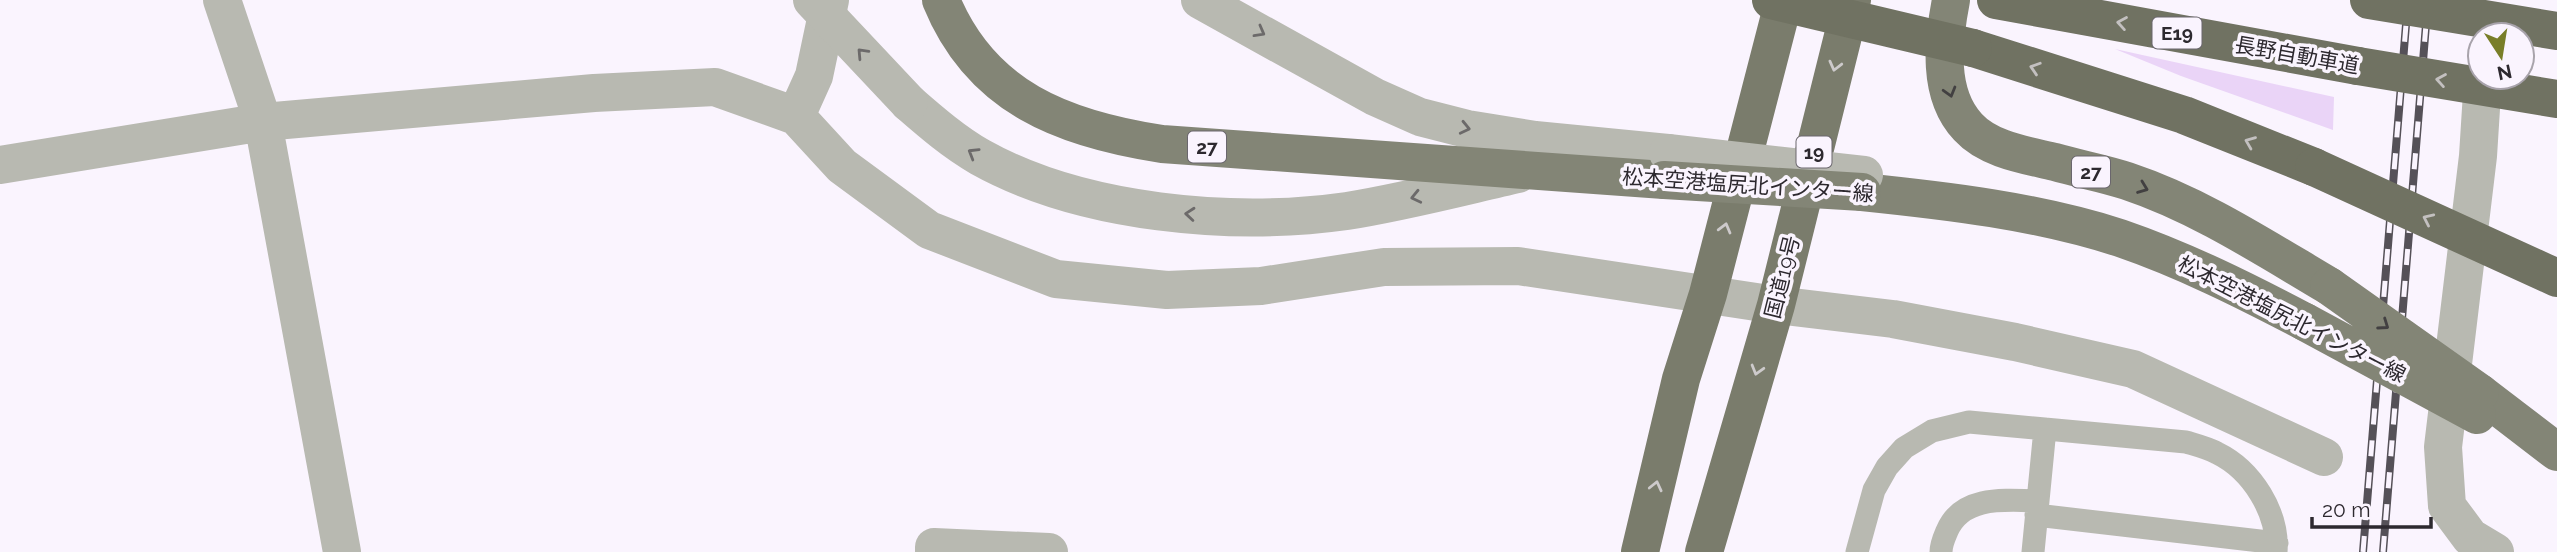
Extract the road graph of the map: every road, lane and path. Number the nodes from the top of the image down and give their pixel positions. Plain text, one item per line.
1 (222, 0) edge
2 (812, 0) edge
3 (830, 0) edge
4 (941, 0) edge
5 (1200, 0) edge
6 (1774, 0) edge
7 (1784, 0) edge
8 (1852, 0) edge
9 (1951, 0) edge
10 (1996, 0) edge
11 (2369, 0) edge
12 (2488, 0) edge
13 (2487, 21) edge
14 (2557, 31) edge
15 (1766, 72) junction
16 (2482, 91) edge
17 (2557, 99) edge
18 (796, 116) junction
19 (262, 122) junction
20 (0, 165) edge
21 (1666, 167) junction
22 (1530, 171) junction
23 (2557, 278) edge
24 (1708, 294) junction
25 (1776, 305) junction
26 (2479, 404) junction
27 (2232, 415) junction
28 (2045, 429) junction
29 (2218, 453) junction
30 (2557, 454) edge
31 (2324, 457) dead end
32 (2037, 508) junction
33 (2276, 547) edge
34 (1860, 549) edge
35 (342, 552) edge
36 (934, 552) edge
37 (1049, 552) edge
38 (1640, 552) edge
39 (1703, 552) edge
40 (1941, 552) edge
41 (2033, 552) edge
42 (2495, 552) edge

1 - 19 street
22 -> 2 street, bridge
3 - 18 street
4 - 22 main road, 松本空港塩尻北インター線 / 27
5 -> 21 street
6 - 15 main road
23 -> 6 highway, bridge
7 - 15 highway
8 -> 25 highway, 国道19号 / 19
9 -> 26 main road, 27, bridge
17 -> 10 highway, 長野自動車道 / E19, bridge
11 - 14 highway, bridge
12 - 13 street
24 -> 15 highway
16 - 42 street
18 - 19 street
18 - 24 street
19 - 20 street
19 - 35 street
21 - 22 main road, 松本空港塩尻北インター線 / 27
21 - 26 main road, 松本空港塩尻北インター線 / 27, bridge
24 - 25 street
38 -> 24 highway
25 - 27 street
25 -> 39 highway, 国道19号 / 19
26 - 30 main road, 松本空港塩尻北インター線 / 27
27 - 29 lane
27 - 31 street
28 - 29 lane
28 - 32 lane
28 - 34 lane
29 - 33 lane
32 - 33 lane
32 - 40 lane
32 - 41 lane
36 - 37 street

